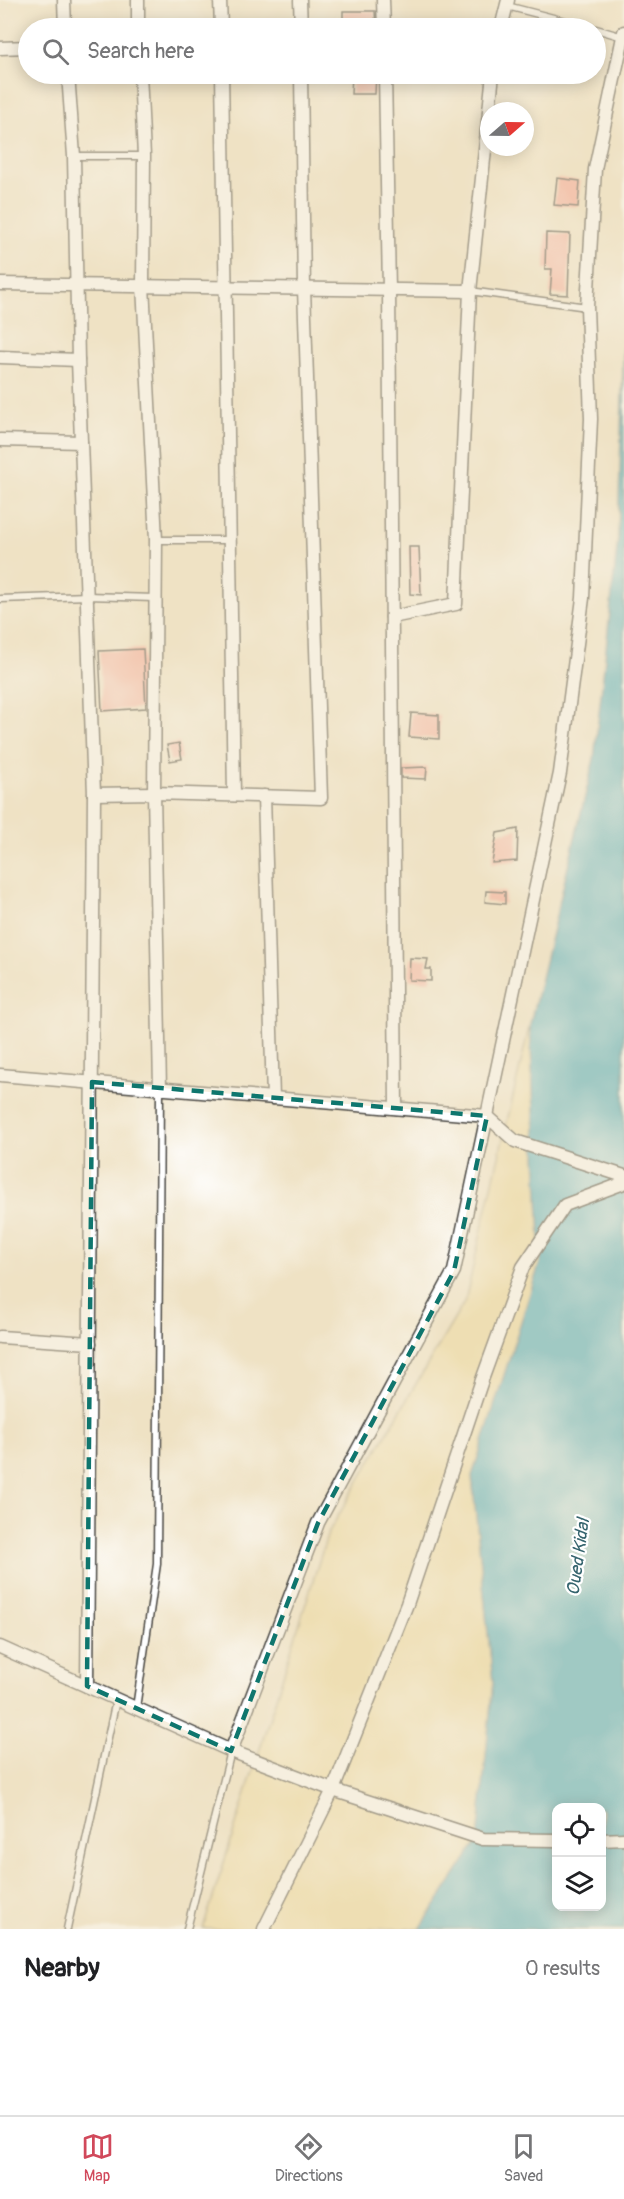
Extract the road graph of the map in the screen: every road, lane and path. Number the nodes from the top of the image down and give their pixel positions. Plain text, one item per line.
1 (64, 0) edge
2 (138, 0) edge
3 (220, 0) edge
4 (300, 0) edge
5 (383, 0) edge
6 (507, 3) edge
7 (65, 18) edge
8 (138, 18) edge
9 (221, 18) edge
10 (301, 18) edge
11 (384, 18) edge
12 (503, 18) edge
13 (557, 18) edge
14 (606, 31) edge
15 (623, 34) edge
16 (18, 47) edge
17 (0, 48) edge
18 (69, 84) edge
19 (140, 84) edge
20 (222, 84) edge
21 (301, 84) edge
22 (385, 84) edge
23 (492, 84) edge
24 (490, 102) edge
25 (74, 156) junction
26 (144, 156) junction
27 (484, 156) edge
28 (0, 284) edge
29 (143, 285) junction
30 (77, 286) junction
31 (227, 287) junction
32 (304, 288) junction
33 (389, 290) junction
34 (470, 291) junction
35 (587, 307) junction
36 (0, 357) edge
37 (78, 360) junction
38 (0, 440) edge
39 (81, 442) junction
40 (156, 540) junction
41 (229, 540) junction
42 (88, 596) junction
43 (154, 598) junction
44 (0, 599) edge
45 (392, 617) junction
46 (154, 793) junction
47 (94, 794) junction
48 (234, 795) junction
49 (264, 796) junction
50 (0, 1075) edge
51 (92, 1082) junction
52 (160, 1088) junction
53 (273, 1098) junction
54 (396, 1108) junction
55 (487, 1116) junction
56 (624, 1176) edge
57 (624, 1183) edge
58 (0, 1337) edge
59 (90, 1343) junction
60 (0, 1647) edge
61 (87, 1686) junction
62 (116, 1700) junction
63 (136, 1708) junction
64 (231, 1751) junction
65 (333, 1790) junction
66 (624, 1839) edge
67 (552, 1840) edge
68 (606, 1840) edge
69 (67, 1929) edge
70 (187, 1929) edge
71 (264, 1929) edge

1 - 7 street
2 - 8 street
3 - 9 street
4 - 10 street
5 - 11 street
6 - 12 street
6 - 13 lane
14 - 15 lane
15 - 35 street
16 - 17 street
18 - 25 street
19 - 26 street
20 - 31 street
21 - 32 street
22 - 33 street
23 - 24 street
25 - 26 lane
25 - 30 street
26 - 29 street
27 - 34 street
28 - 30 street
29 - 30 street
29 - 31 street
29 - 40 street
30 - 37 street
31 - 32 street
31 - 41 street
32 - 33 street
32 - 49 street
33 - 34 street
33 - 45 street
34 - 35 lane
34 - 45 street
35 - 55 street
36 - 37 street
37 - 39 street
38 - 39 street
39 - 42 street
40 - 41 lane
40 - 43 street
41 - 48 street
42 - 43 lane
42 - 44 lane
42 - 47 street
43 - 46 street
45 - 54 street
46 - 47 street
46 - 48 street
46 - 52 street
47 - 51 street
48 - 49 street
49 - 53 street
50 - 51 street
51 - 52 street
51 - 59 street
52 - 53 street
52 - 63 lane
53 - 54 street
54 - 55 street
55 - 56 street
55 - 64 street
57 - 65 street
58 - 59 street
59 - 61 street
60 - 61 street
61 - 62 street
62 - 63 street
62 - 69 lane
63 - 64 street
64 - 65 street
64 - 70 lane
65 - 67 street
65 - 71 street
66 - 68 street

